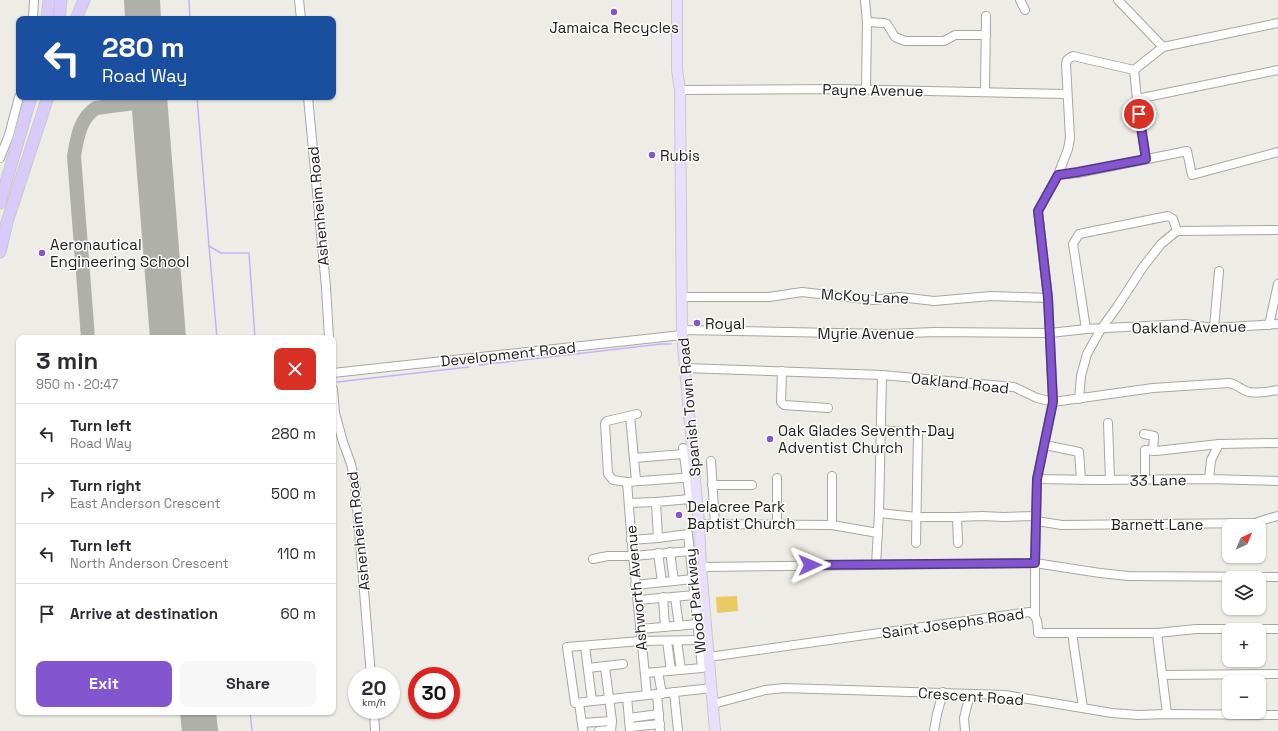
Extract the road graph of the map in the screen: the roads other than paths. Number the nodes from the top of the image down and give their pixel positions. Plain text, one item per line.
1 (34, 0) edge
2 (42, 0) edge
3 (49, 0) edge
4 (61, 0) edge
5 (84, 0) edge
6 (299, 0) edge
7 (677, 0) edge
8 (684, 0) edge
9 (865, 0) edge
10 (1020, 0) edge
11 (1118, 0) edge
12 (1024, 10) dead end
13 (33, 16) edge
14 (41, 16) edge
15 (47, 16) edge
16 (59, 16) edge
17 (77, 16) edge
18 (301, 16) edge
19 (986, 16) dead end
20 (867, 22) junction
21 (1278, 23) edge
22 (986, 35) junction
23 (1163, 47) junction
24 (1134, 70) junction
25 (1278, 70) edge
26 (680, 86) junction
27 (866, 90) junction
28 (985, 92) junction
29 (1067, 94) junction
30 (1137, 99) junction
31 (18, 100) edge
32 (30, 100) edge
33 (43, 100) edge
34 (47, 100) edge
35 (308, 100) edge
36 (38, 125) junction
37 (1278, 152) edge
38 (0, 158) edge
39 (1146, 159) junction
40 (10, 168) junction
41 (1058, 175) junction
42 (0, 181) edge
43 (0, 203) edge
44 (1278, 230) edge
45 (1176, 231) junction
46 (0, 252) edge
47 (1219, 271) dead end
48 (1278, 284) edge
49 (681, 297) junction
50 (1048, 298) junction
51 (1274, 324) edge
52 (1214, 328) junction
53 (1086, 329) junction
54 (1101, 329) junction
55 (682, 332) junction
56 (1050, 333) junction
57 (329, 335) edge
58 (685, 368) junction
59 (782, 371) junction
60 (336, 373) edge
61 (882, 375) junction
62 (1278, 390) edge
63 (1079, 399) junction
64 (1053, 402) junction
65 (828, 408) dead end
66 (336, 417) edge
67 (1108, 423) dead end
68 (880, 430) junction
69 (1144, 434) dead end
70 (1278, 443) edge
71 (1220, 444) junction
72 (1044, 445) junction
73 (1153, 451) junction
74 (634, 458) junction
75 (711, 462) dead end
76 (832, 476) dead end
77 (691, 477) junction
78 (777, 478) dead end
79 (1037, 479) junction
80 (1209, 479) junction
81 (1081, 480) junction
82 (1110, 480) junction
83 (1145, 480) junction
84 (632, 481) junction
85 (1278, 481) edge
86 (712, 485) junction
87 (752, 485) dead end
88 (656, 502) junction
89 (629, 503) junction
90 (879, 513) junction
91 (1278, 516) edge
92 (917, 517) junction
93 (957, 517) junction
94 (1036, 518) junction
95 (699, 524) junction
96 (715, 524) junction
97 (777, 525) junction
98 (832, 525) junction
99 (878, 533) junction
100 (658, 538) junction
101 (631, 540) junction
102 (958, 543) dead end
103 (916, 544) dead end
104 (690, 551) junction
105 (670, 552) junction
106 (658, 553) junction
107 (633, 556) junction
108 (593, 558) dead end
109 (1035, 563) junction
110 (876, 565) junction
111 (701, 567) junction
112 (1278, 577) edge
113 (693, 579) junction
114 (674, 581) junction
115 (662, 582) junction
116 (635, 585) junction
117 (694, 595) junction
118 (675, 597) junction
119 (663, 598) junction
120 (638, 600) junction
121 (1035, 615) junction
122 (698, 624) junction
123 (678, 626) junction
124 (665, 627) junction
125 (640, 629) junction
126 (1278, 629) edge
127 (1072, 633) junction
128 (1157, 633) junction
129 (699, 640) junction
130 (641, 641) junction
131 (667, 641) junction
132 (677, 641) junction
133 (585, 646) junction
134 (709, 657) junction
135 (623, 664) dead end
136 (370, 667) edge
137 (604, 667) junction
138 (588, 668) junction
139 (681, 670) junction
140 (671, 671) junction
141 (658, 672) junction
142 (644, 673) junction
143 (1278, 674) edge
144 (1162, 675) junction
145 (712, 688) junction
146 (674, 692) junction
147 (943, 692) junction
148 (660, 694) junction
149 (970, 694) junction
150 (647, 695) junction
151 (627, 697) junction
152 (609, 699) junction
153 (592, 701) junction
154 (577, 703) junction
155 (713, 704) junction
156 (1083, 708) junction
157 (659, 714) junction
158 (1167, 714) junction
159 (1278, 715) edge
160 (629, 718) junction
161 (374, 719) edge
162 (612, 721) junction
163 (582, 727) edge
164 (660, 728) edge
165 (630, 729) edge
166 (610, 730) edge
167 (375, 731) edge
168 (599, 731) edge
169 (678, 731) edge
170 (715, 731) edge
171 (934, 731) edge
172 (965, 731) edge

1 - 13 street
2 - 14 highway
3 - 15 highway
4 - 16 highway
5 - 17 highway
6 - 18 street
7 - 26 main road, Spanish Town Road
8 - 26 main road, Spanish Town Road
9 - 20 street
10 - 12 street
11 - 23 street
19 - 22 street
20 - 22 street
20 - 27 street
21 - 23 street
22 - 28 street
23 - 24 street
24 - 29 street
24 - 30 street
25 - 30 street
26 - 27 street, Payne Avenue
26 - 49 main road, Spanish Town Road
27 - 28 street, Payne Avenue
28 - 29 street, Payne Avenue
29 - 41 street
30 - 39 street
31 - 38 street
32 - 40 highway
33 - 36 highway
34 - 36 highway
35 - 57 street, Ashenheim Road
36 - 46 highway
37 - 39 street
39 - 41 street
40 - 42 highway
40 - 43 highway
41 - 50 street
44 - 45 street
45 - 53 street
45 - 54 street
47 - 52 street
48 - 51 street
49 - 50 street, McKoy Lane
49 - 55 main road, Spanish Town Road
50 - 56 street
51 - 52 street, Oakland Avenue
52 - 54 street, Oakland Avenue
53 - 54 street, Oakland Avenue
53 - 56 street, Myrie Avenue
54 - 63 street
55 - 56 street, Myrie Avenue
55 - 58 main road, Spanish Town Road
55 - 60 street, Development Road
56 - 64 street
58 - 59 street, Oakland Road
58 - 77 main road, Spanish Town Road
59 - 61 street, Oakland Road
59 - 65 street
61 - 64 street, Oakland Road
61 - 68 street
62 - 63 street, Oakland Road
63 - 64 street, Oakland Road
64 - 72 street
66 - 136 street, Ashenheim Road
67 - 82 street
68 - 90 street
68 - 92 street
69 - 73 street
70 - 71 street
71 - 73 street
71 - 80 street
72 - 79 street
72 - 81 street
73 - 83 street
74 - 77 street
74 - 84 street, Ashworth Avenue
74 - 84 street, Ashworth Avenue
75 - 86 street
76 - 98 street
77 - 84 street
77 - 88 street
77 - 95 main road, Spanish Town Road
78 - 97 street
79 - 81 street, 33 Lane
79 - 94 street
80 - 83 street, 33 Lane
80 - 85 street, 33 Lane
81 - 82 street, 33 Lane
82 - 83 street, 33 Lane
84 - 89 street, Ashworth Avenue
86 - 87 street
86 - 96 street
88 - 89 street
88 - 100 street
89 - 101 street, Ashworth Avenue
90 - 92 street, Barnett Lane
90 - 99 street
91 - 94 street, Barnett Lane
92 - 93 street, Barnett Lane
92 - 103 street
93 - 94 street, Barnett Lane
93 - 102 street
94 - 109 street
95 - 96 street
95 - 111 main road, Spanish Town Road
96 - 97 street
97 - 98 street
98 - 99 street
99 - 110 street
100 - 101 street
100 - 104 street, Wood Parkway
101 - 107 street, Ashworth Avenue
104 - 105 street
104 - 113 street, Wood Parkway
105 - 106 street
105 - 114 street
106 - 107 street
106 - 115 street
107 - 108 street
107 - 116 street, Ashworth Avenue
109 - 110 street
109 - 112 street
109 - 121 street
110 - 111 street
111 - 134 main road, Spanish Town Road
113 - 114 street
113 - 117 street, Wood Parkway
114 - 115 street
115 - 116 street
116 - 120 street, Ashworth Avenue
117 - 118 street
117 - 122 street, Wood Parkway
118 - 119 street
118 - 123 street
119 - 120 street
119 - 124 street
120 - 125 street, Ashworth Avenue
121 - 127 street, Saint Josephs Road
121 - 134 street, Saint Josephs Road
122 - 123 street
122 - 129 street, Wood Parkway
123 - 124 street
124 - 125 street
125 - 130 street, Ashworth Avenue
126 - 128 street, Saint Josephs Road
127 - 128 street, Saint Josephs Road
127 - 156 street
128 - 144 street
129 - 132 street
129 - 139 street, Wood Parkway
130 - 131 street
130 - 133 street
130 - 142 street, Ashworth Avenue
131 - 132 street
131 - 140 street
132 - 139 street
133 - 138 street
133 - 154 street
134 - 145 main road, Spanish Town Road
135 - 137 street
137 - 138 street
137 - 152 street
138 - 153 street
139 - 140 street
140 - 141 street
141 - 142 street
141 - 148 street
142 - 150 street, Ashworth Avenue
143 - 144 street
144 - 158 street
145 - 146 street
145 - 155 main road, Spanish Town Road
146 - 148 street
146 - 169 street
147 - 149 street, Crescent Road
147 - 155 street, Crescent Road
147 - 171 street
148 - 150 street
148 - 157 street
149 - 156 street, Crescent Road
149 - 172 street
150 - 151 street
151 - 152 street
151 - 160 street
152 - 153 street
152 - 162 street
153 - 154 street
154 - 163 street
155 - 170 main road, Spanish Town Road
156 - 158 street, Crescent Road
157 - 160 street
157 - 164 street
158 - 159 street, Crescent Road
160 - 165 street
161 - 167 street
162 - 163 street
162 - 166 street
164 - 165 street
166 - 168 street

